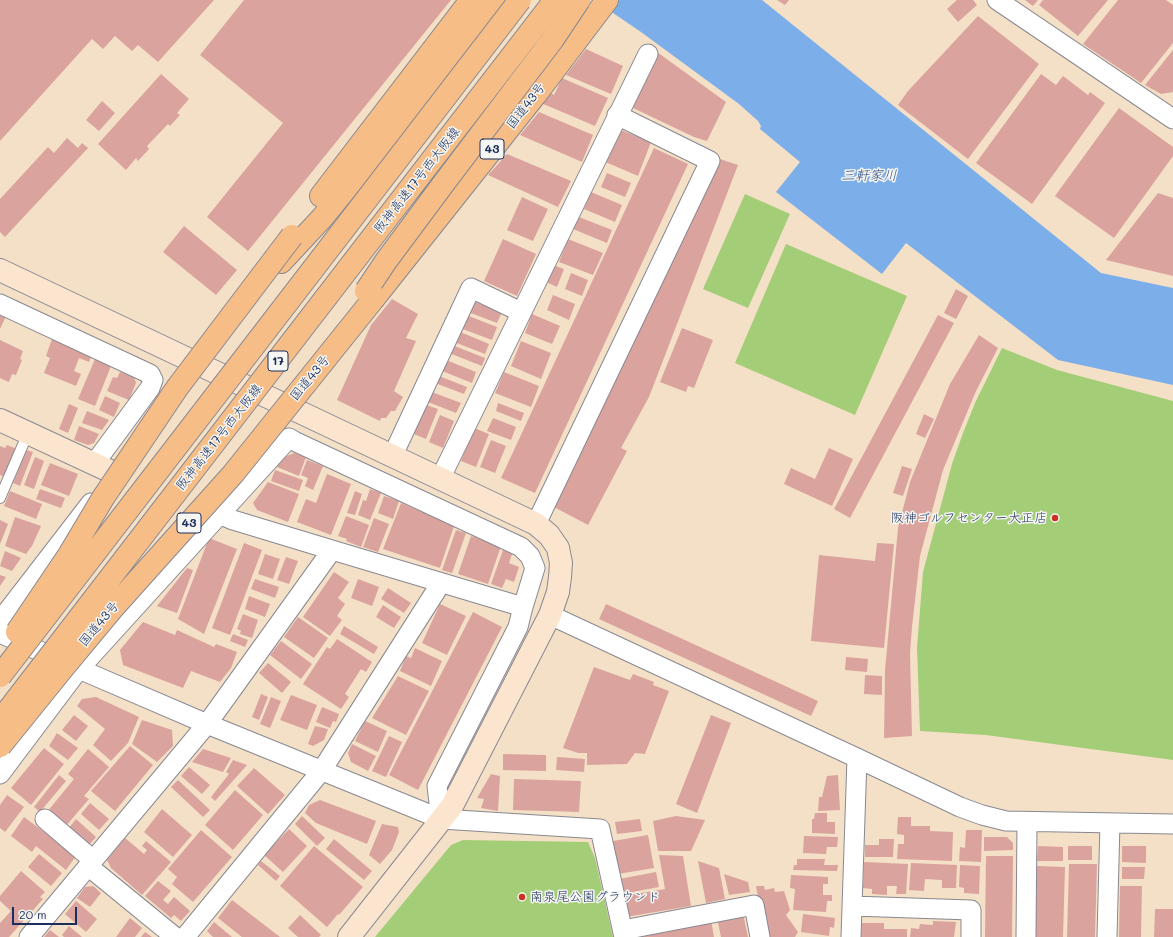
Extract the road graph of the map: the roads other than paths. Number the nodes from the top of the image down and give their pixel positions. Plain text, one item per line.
1 (472, 0) edge
2 (496, 0) edge
3 (520, 0) edge
4 (556, 0) edge
5 (579, 0) edge
6 (608, 0) edge
7 (997, 0) edge
8 (648, 54) dead end
9 (618, 115) junction
10 (1173, 119) edge
11 (0, 270) edge
12 (0, 304) edge
13 (521, 312) junction
14 (222, 328) junction
15 (197, 363) junction
16 (296, 396) junction
17 (0, 420) edge
18 (28, 433) junction
19 (392, 456) junction
20 (94, 464) junction
21 (114, 473) junction
22 (440, 479) junction
23 (0, 498) edge
24 (219, 514) junction
25 (536, 524) junction
26 (332, 550) junction
27 (441, 583) junction
28 (523, 607) junction
29 (550, 615) junction
30 (0, 621) edge
31 (0, 633) edge
32 (0, 655) edge
33 (79, 669) junction
34 (0, 676) edge
35 (0, 721) edge
36 (207, 724) junction
37 (0, 746) edge
38 (857, 758) junction
39 (322, 770) junction
40 (0, 774) edge
41 (45, 819) dead end
42 (441, 819) junction
43 (1027, 822) junction
44 (1110, 823) junction
45 (1173, 824) edge
46 (91, 863) junction
47 (852, 906) junction
48 (624, 934) edge
49 (29, 937) edge
50 (175, 937) edge
51 (185, 937) edge
52 (349, 937) edge
53 (760, 937) edge
54 (851, 937) edge
55 (971, 937) edge
56 (1026, 937) edge
57 (1107, 937) edge

1 - 14 highway, bridge
2 - 14 highway, bridge
3 - 34 highway, 阪神高速17号西大阪線 / 17, bridge
4 - 35 highway, 阪神高速17号西大阪線 / 17, bridge
5 - 16 highway, bridge
6 - 16 highway, 国道43号 / 43, bridge
7 - 10 street
8 - 9 street
9 - 13 street
9 - 25 street
11 - 15 street
12 - 20 street
13 - 19 street
13 - 22 street
14 - 32 highway, bridge
15 - 19 street
15 - 21 street
16 - 37 highway, 国道43号 / 43, bridge
17 - 18 street
18 - 20 street
18 - 23 lane
19 - 22 street
20 - 21 street
21 - 30 street
22 - 25 street
24 - 26 street
24 - 28 street
24 - 33 street
25 - 29 street
26 - 27 street
26 - 36 street
27 - 28 street
27 - 39 street
28 - 42 street
29 - 38 street
29 - 42 street
31 - 33 street
33 - 36 street
33 - 40 street
36 - 39 street
36 - 46 street
38 - 43 street
38 - 47 street
39 - 42 street
39 - 51 street
41 - 46 street
42 - 48 street
42 - 52 street
43 - 44 street
43 - 56 street
44 - 45 street
44 - 57 street
46 - 49 street
46 - 50 street
47 - 54 street
47 - 55 street
48 - 53 street

